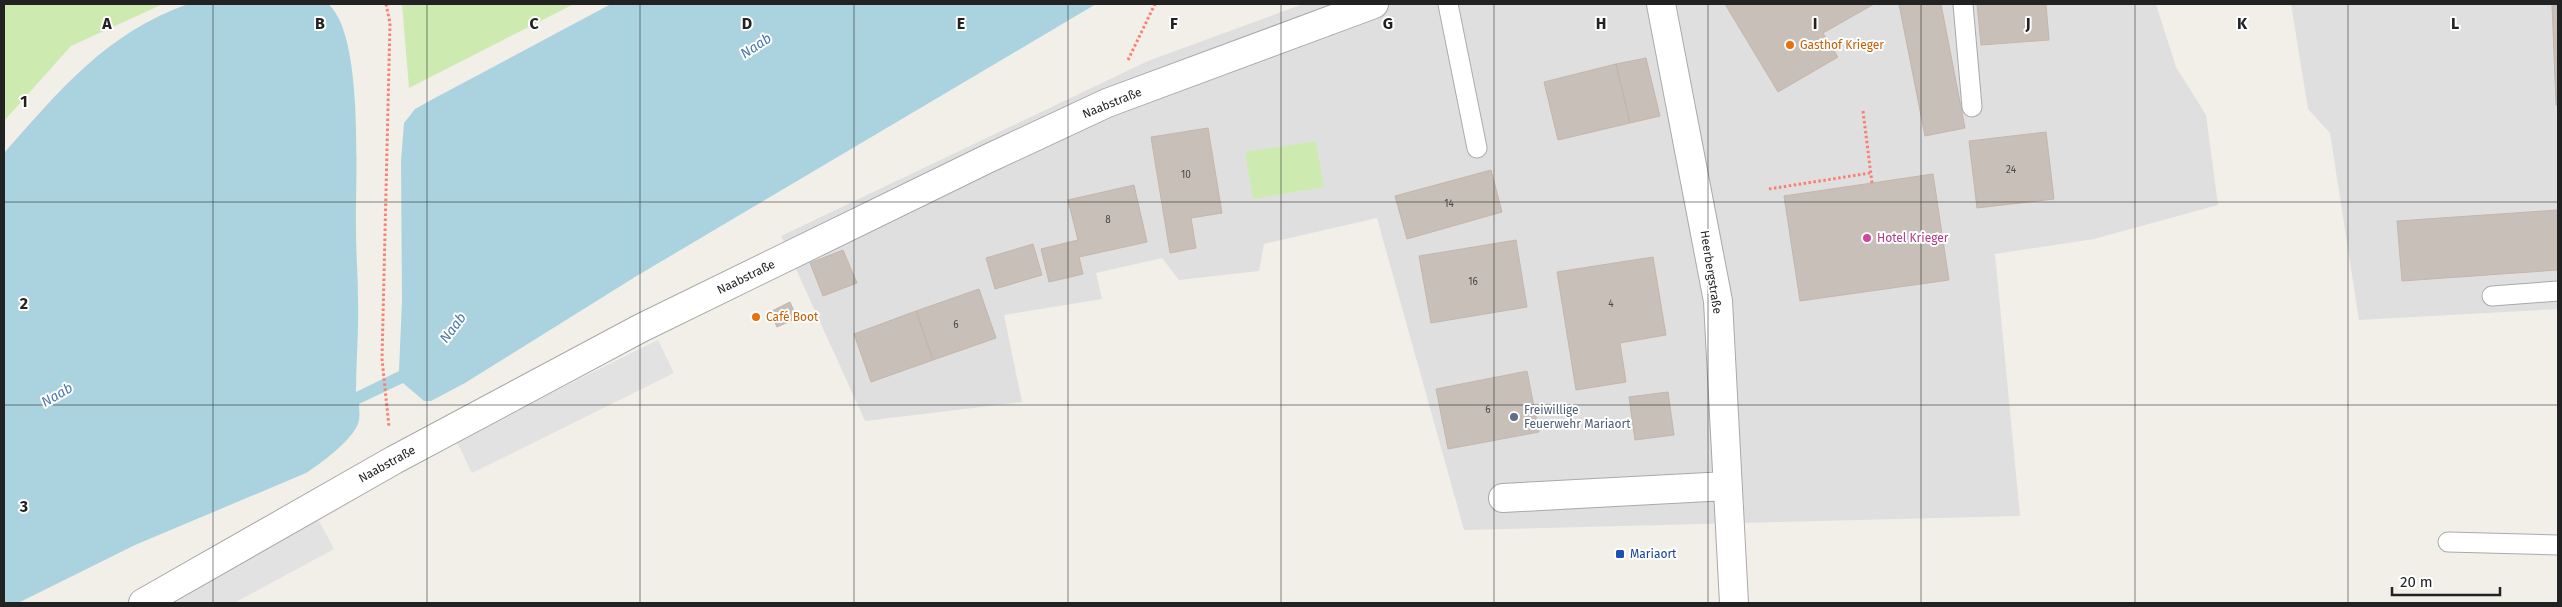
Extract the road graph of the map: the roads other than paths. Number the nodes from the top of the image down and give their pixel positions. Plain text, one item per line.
1 (1374, 4) edge
2 (1448, 4) edge
3 (1661, 4) edge
4 (1963, 4) edge
5 (1972, 107) dead end
6 (1477, 148) dead end
7 (2558, 291) edge
8 (2492, 296) dead end
9 (1727, 486) junction
10 (1503, 498) dead end
11 (2448, 542) dead end
12 (2558, 545) edge
13 (143, 603) edge
14 (1734, 603) edge

1 - 13 street, Naabstraße
2 - 6 lane
3 - 9 street, Heerbergstraße
4 - 5 lane
7 - 8 lane
9 - 10 street
9 - 14 street, Heerbergstraße
11 - 12 lane

